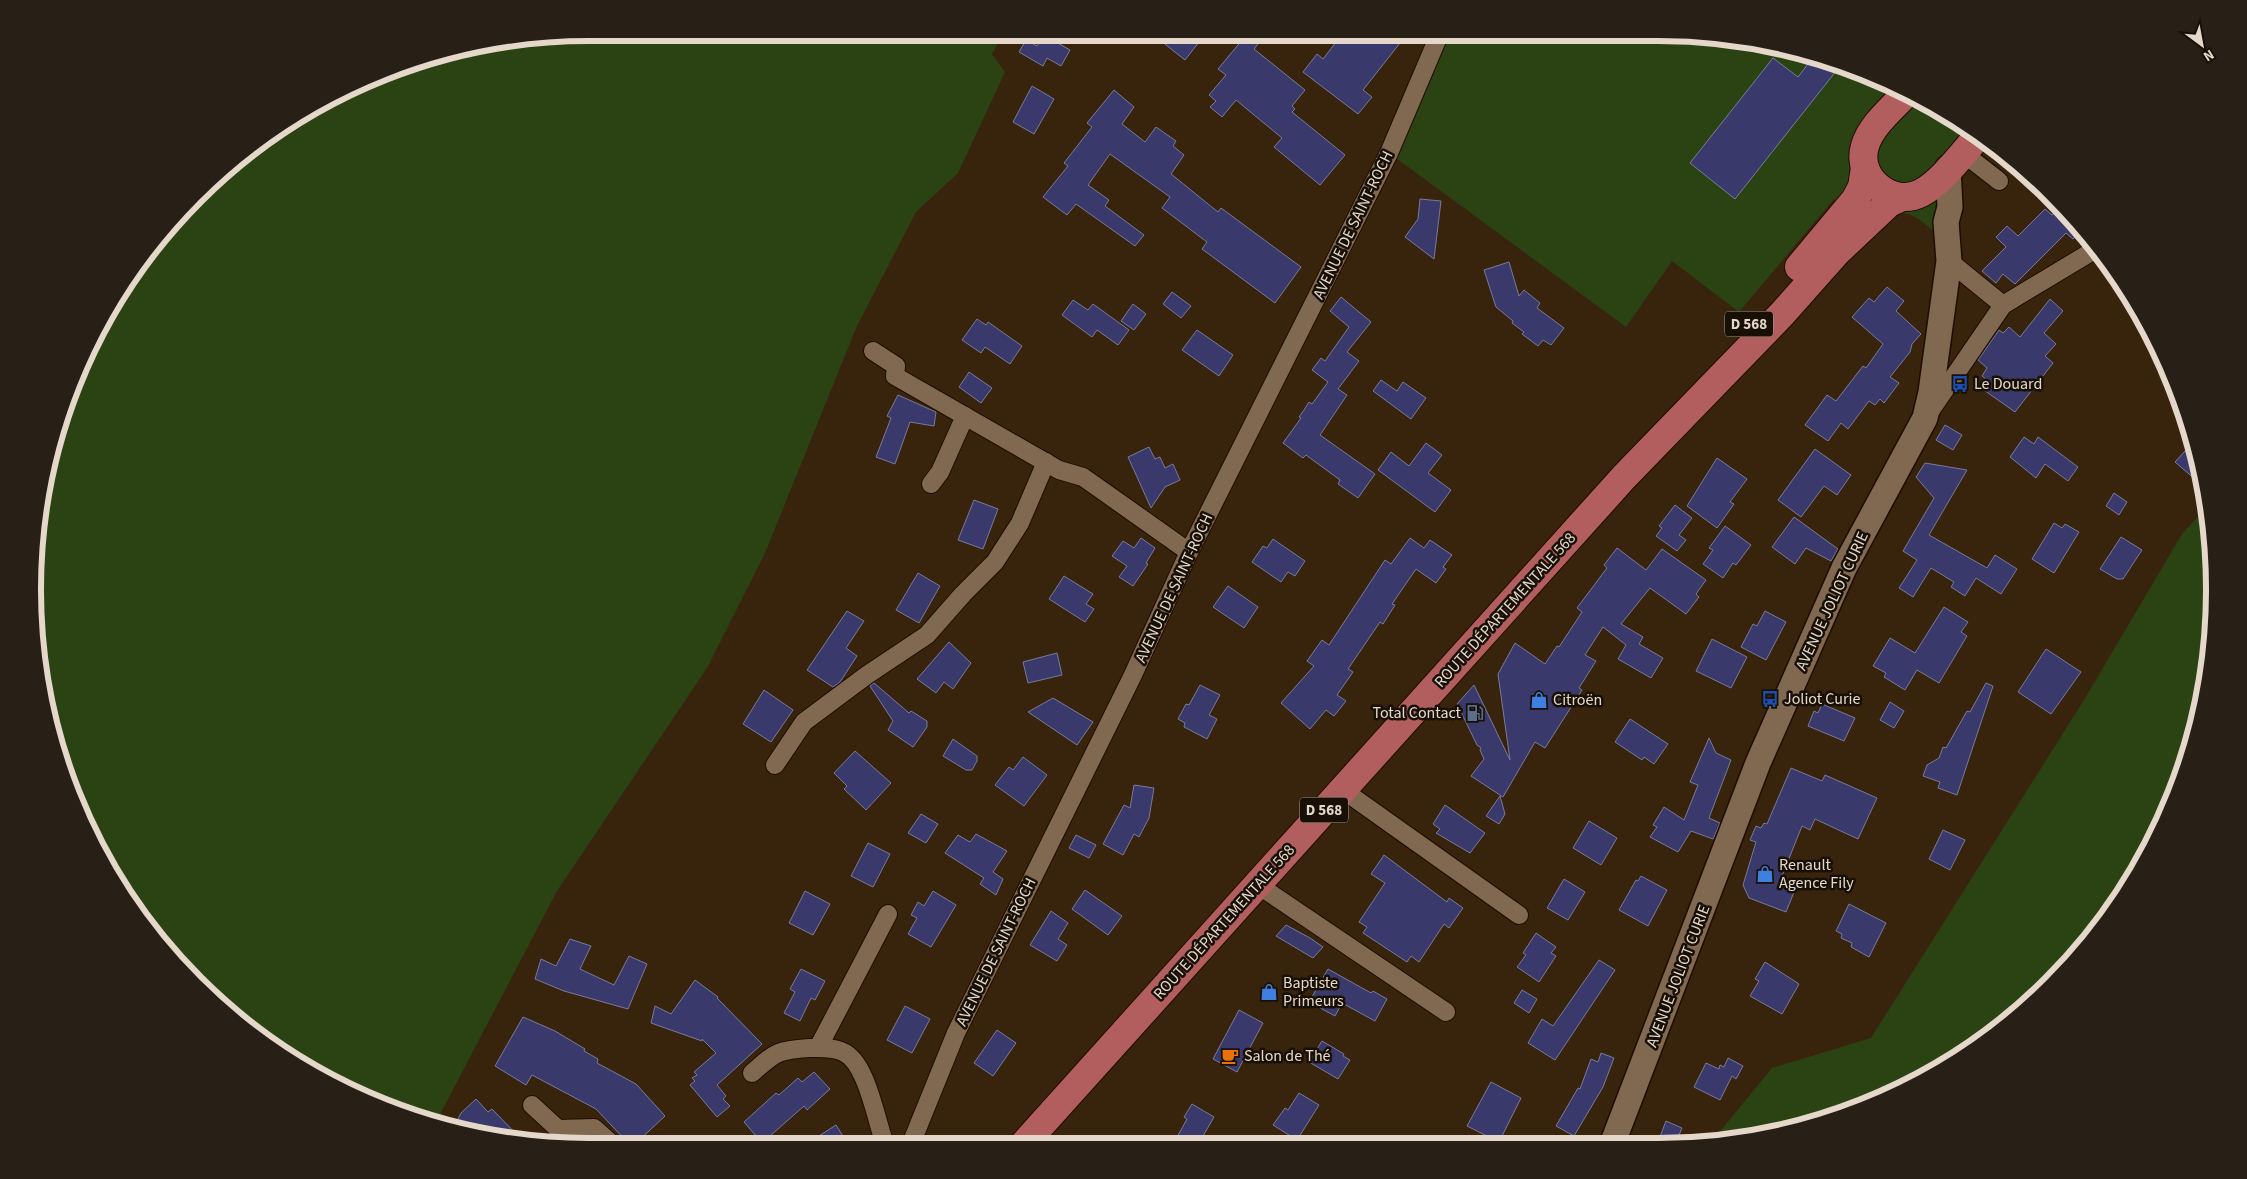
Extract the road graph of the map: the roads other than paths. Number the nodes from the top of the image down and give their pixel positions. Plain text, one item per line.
1 (1437, 41) edge
2 (1901, 99) edge
3 (1963, 152) edge
4 (1865, 168) junction
5 (1999, 181) dead end
6 (1905, 198) junction
7 (1946, 222) junction
8 (2090, 254) edge
9 (1949, 261) junction
10 (2003, 305) junction
11 (873, 351) dead end
12 (965, 416) junction
13 (1925, 418) junction
14 (1046, 462) junction
15 (1624, 477) junction
16 (931, 484) dead end
17 (1190, 552) junction
18 (776, 765) dead end
19 (1343, 790) junction
20 (1258, 885) junction
21 (888, 914) dead end
22 (1519, 915) dead end
23 (1446, 1012) dead end
24 (818, 1048) junction
25 (752, 1073) dead end
26 (532, 1105) dead end
27 (605, 1138) edge
28 (883, 1138) edge
29 (913, 1138) edge
30 (1029, 1138) edge
31 (1615, 1138) edge

1 - 17 street, AVENUE DE SAINT-ROCH
2 - 4 main road, ROUTE DÉPARTEMENTALE 568
3 - 5 street
3 - 6 main road, ROUTE DÉPARTEMENTALE 568
3 - 7 street, AVENUE JOLIOT CURIE
4 - 6 main road
4 - 15 main road, ROUTE DÉPARTEMENTALE 568 / D 568
6 - 7 street
6 - 15 main road, ROUTE DÉPARTEMENTALE 568 / D 568
7 - 9 street, AVENUE JOLIOT CURIE
8 - 10 street
9 - 10 street
9 - 13 street, AVENUE JOLIOT CURIE
10 - 13 street
11 - 12 street
12 - 14 street
12 - 16 street
13 - 31 street, AVENUE JOLIOT CURIE
14 - 17 street
14 - 18 street
15 - 19 main road, ROUTE DÉPARTEMENTALE 568 / D 568
17 - 29 street, AVENUE DE SAINT-ROCH
19 - 20 main road, ROUTE DÉPARTEMENTALE 568 / D 568
19 - 22 street
20 - 23 street
20 - 30 main road, ROUTE DÉPARTEMENTALE 568 / D 568
21 - 24 street
24 - 25 street
24 - 28 street
26 - 27 street

